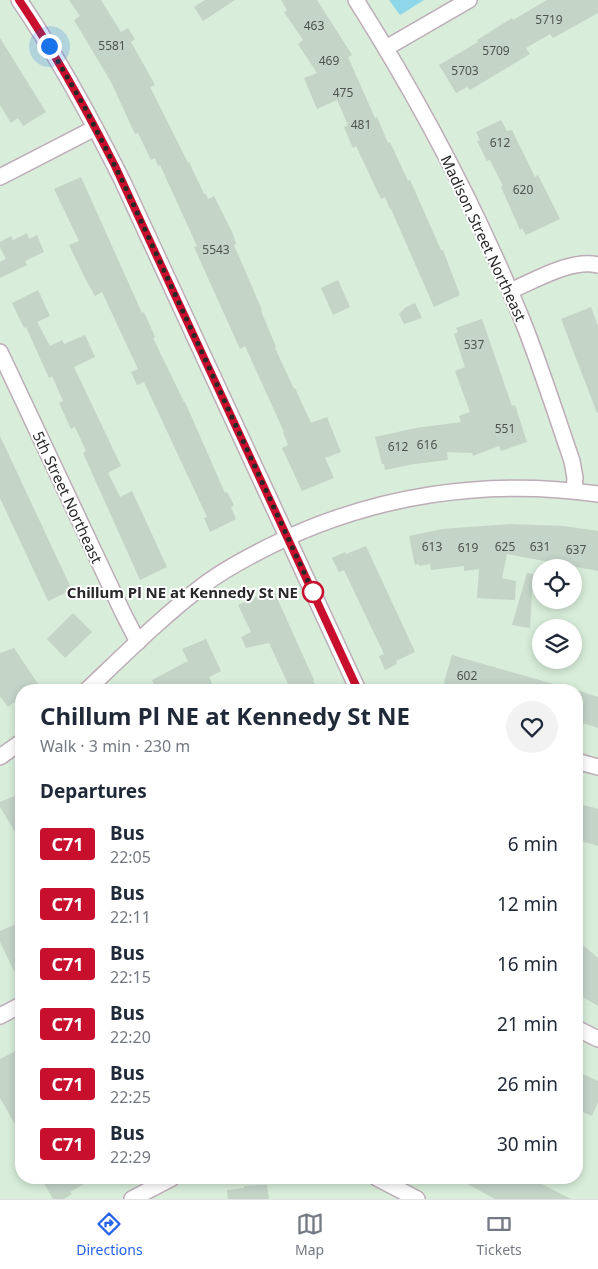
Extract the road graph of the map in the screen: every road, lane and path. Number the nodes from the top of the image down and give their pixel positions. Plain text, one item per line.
1 (19, 0) edge
2 (356, 0) edge
3 (469, 0) edge
4 (386, 48) junction
5 (95, 128) junction
6 (0, 177) edge
7 (598, 265) edge
8 (510, 291) junction
9 (0, 352) edge
10 (574, 490) junction
11 (598, 494) edge
12 (288, 537) junction
13 (138, 642) junction
14 (92, 684) edge
15 (355, 684) edge
16 (15, 746) edge
17 (0, 757) edge
18 (583, 763) edge
19 (598, 767) edge
20 (15, 1008) edge
21 (0, 1016) edge
22 (583, 1032) edge
23 (598, 1040) edge
24 (161, 1184) edge
25 (388, 1184) edge
26 (132, 1199) edge
27 (417, 1199) edge

1 - 5 street
2 - 4 street, Madison Street Northeast
3 - 4 street
4 - 8 street, Madison Street Northeast
5 - 6 street
5 - 12 street
7 - 8 street
8 - 10 street, Madison Street Northeast
9 - 13 street, 5th Street Northeast
10 - 11 street
10 - 12 street
12 - 13 street
12 - 15 street
13 - 14 street
16 - 17 street
18 - 19 street
20 - 21 street
22 - 23 street
24 - 26 street
25 - 27 street

